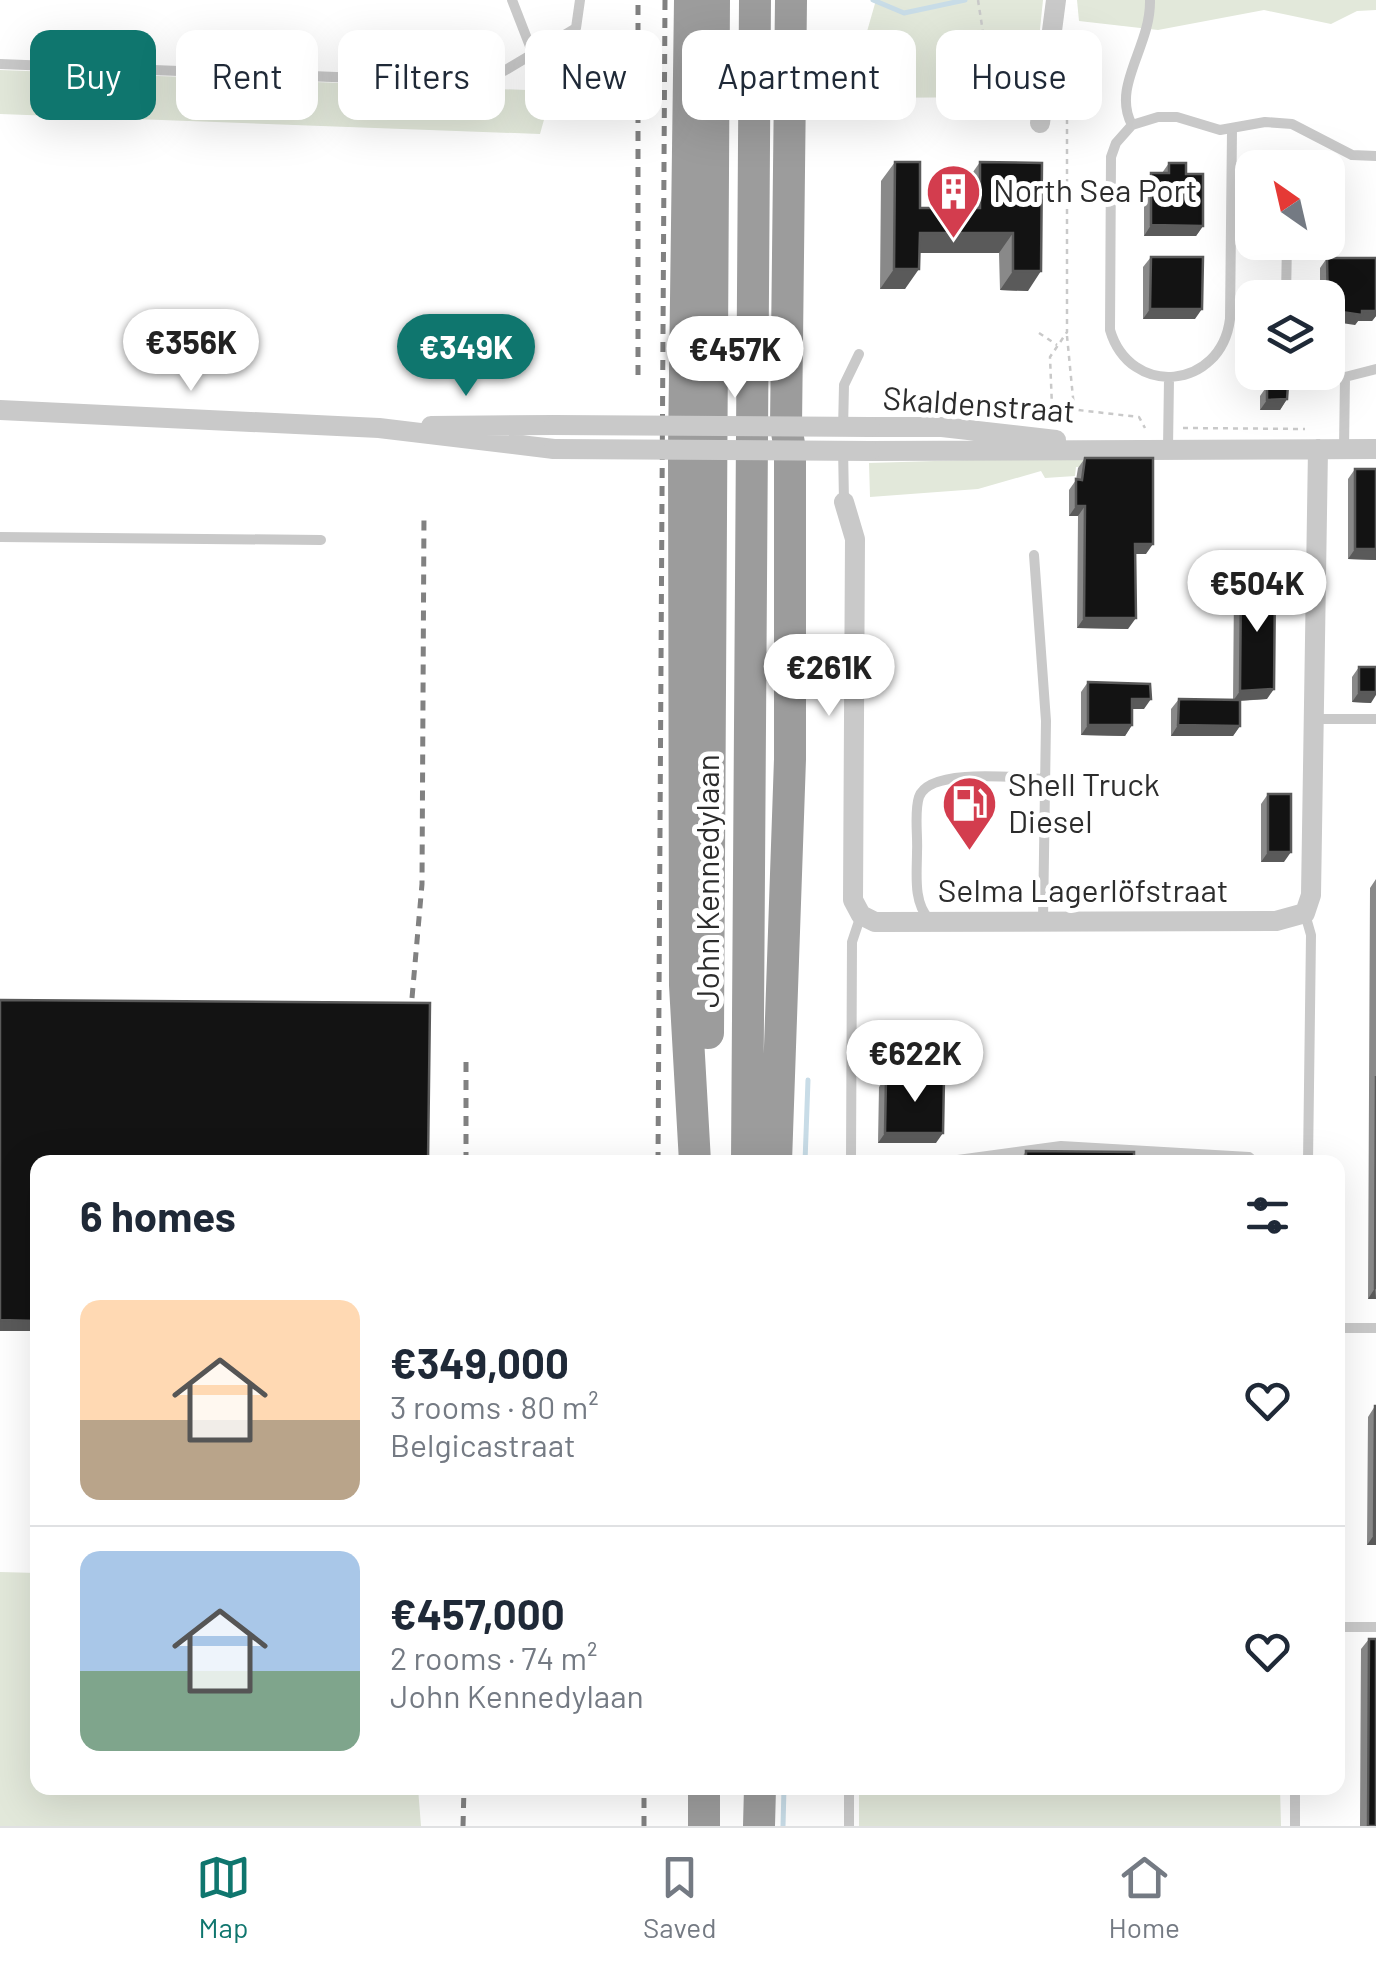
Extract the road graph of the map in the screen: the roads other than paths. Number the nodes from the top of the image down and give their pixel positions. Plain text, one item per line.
1 (512, 0) edge
2 (580, 0) edge
3 (690, 0) edge
4 (714, 0) edge
5 (755, 0) edge
6 (771, 0) edge
7 (791, 0) edge
8 (1056, 0) edge
9 (1150, 0) edge
10 (573, 30) edge
11 (525, 33) edge
12 (525, 59) edge
13 (0, 64) edge
14 (1040, 123) dead end
15 (1132, 126) junction
16 (1232, 130) junction
17 (1376, 156) edge
18 (859, 354) dead end
19 (1376, 368) edge
20 (1345, 377) edge
21 (1169, 379) junction
22 (1345, 390) edge
23 (0, 410) edge
24 (380, 428) junction
25 (788, 429) junction
26 (684, 438) junction
27 (1168, 438) junction
28 (1318, 448) junction
29 (1344, 449) junction
30 (1376, 449) edge
31 (844, 502) joint
32 (0, 537) edge
33 (322, 540) dead end
34 (1034, 555) dead end
35 (1312, 719) junction
36 (1376, 720) edge
37 (1045, 780) junction
38 (1305, 912) junction
39 (861, 915) junction
40 (931, 921) junction
41 (1043, 921) junction
42 (695, 1155) edge
43 (708, 1155) edge
44 (748, 1155) edge
45 (766, 1155) edge
46 (776, 1155) edge
47 (851, 1155) edge
48 (995, 1155) edge
49 (1215, 1155) edge
50 (1308, 1155) edge
51 (1345, 1328) edge
52 (1376, 1328) edge
53 (1376, 1627) edge
54 (1345, 1628) edge
55 (704, 1795) edge
56 (744, 1795) edge
57 (760, 1795) edge
58 (848, 1795) edge
59 (1295, 1795) edge
60 (704, 1826) edge
61 (744, 1826) edge
62 (759, 1826) edge
63 (849, 1826) edge
64 (1295, 1826) edge

1 - 11 lane
2 - 10 lane
3 - 26 highway
4 - 43 highway, John Kennedylaan
5 - 44 highway, John Kennedylaan
6 - 45 highway, John Kennedylaan
7 - 25 highway
8 - 14 street
9 - 15 lane
12 - 13 lane
15 - 16 lane
15 - 21 lane
16 - 17 lane
16 - 21 lane
18 - 31 lane
19 - 20 lane
21 - 27 lane
22 - 29 lane
23 - 24 street
24 - 26 street, bridge
24 - 26 street, bridge
25 - 26 street, bridge
25 - 27 street, Skaldenstraat, bridge
25 - 27 street, Skaldenstraat, bridge
25 - 46 highway
26 - 42 highway
27 - 28 street, Skaldenstraat
28 - 29 street, Skaldenstraat
28 - 35 street
29 - 30 street, Skaldenstraat
31 - 39 street
32 - 33 lane
34 - 37 lane
35 - 36 lane
35 - 38 street
37 - 40 lane
37 - 41 lane
38 - 41 street, Selma Lagerlöfstraat
38 - 50 lane
39 - 40 street, Selma Lagerlöfstraat
39 - 47 lane
40 - 41 street, Selma Lagerlöfstraat
48 - 49 lane
51 - 52 lane
53 - 54 lane
55 - 60 highway
56 - 61 highway
57 - 62 highway
58 - 63 lane
59 - 64 lane

